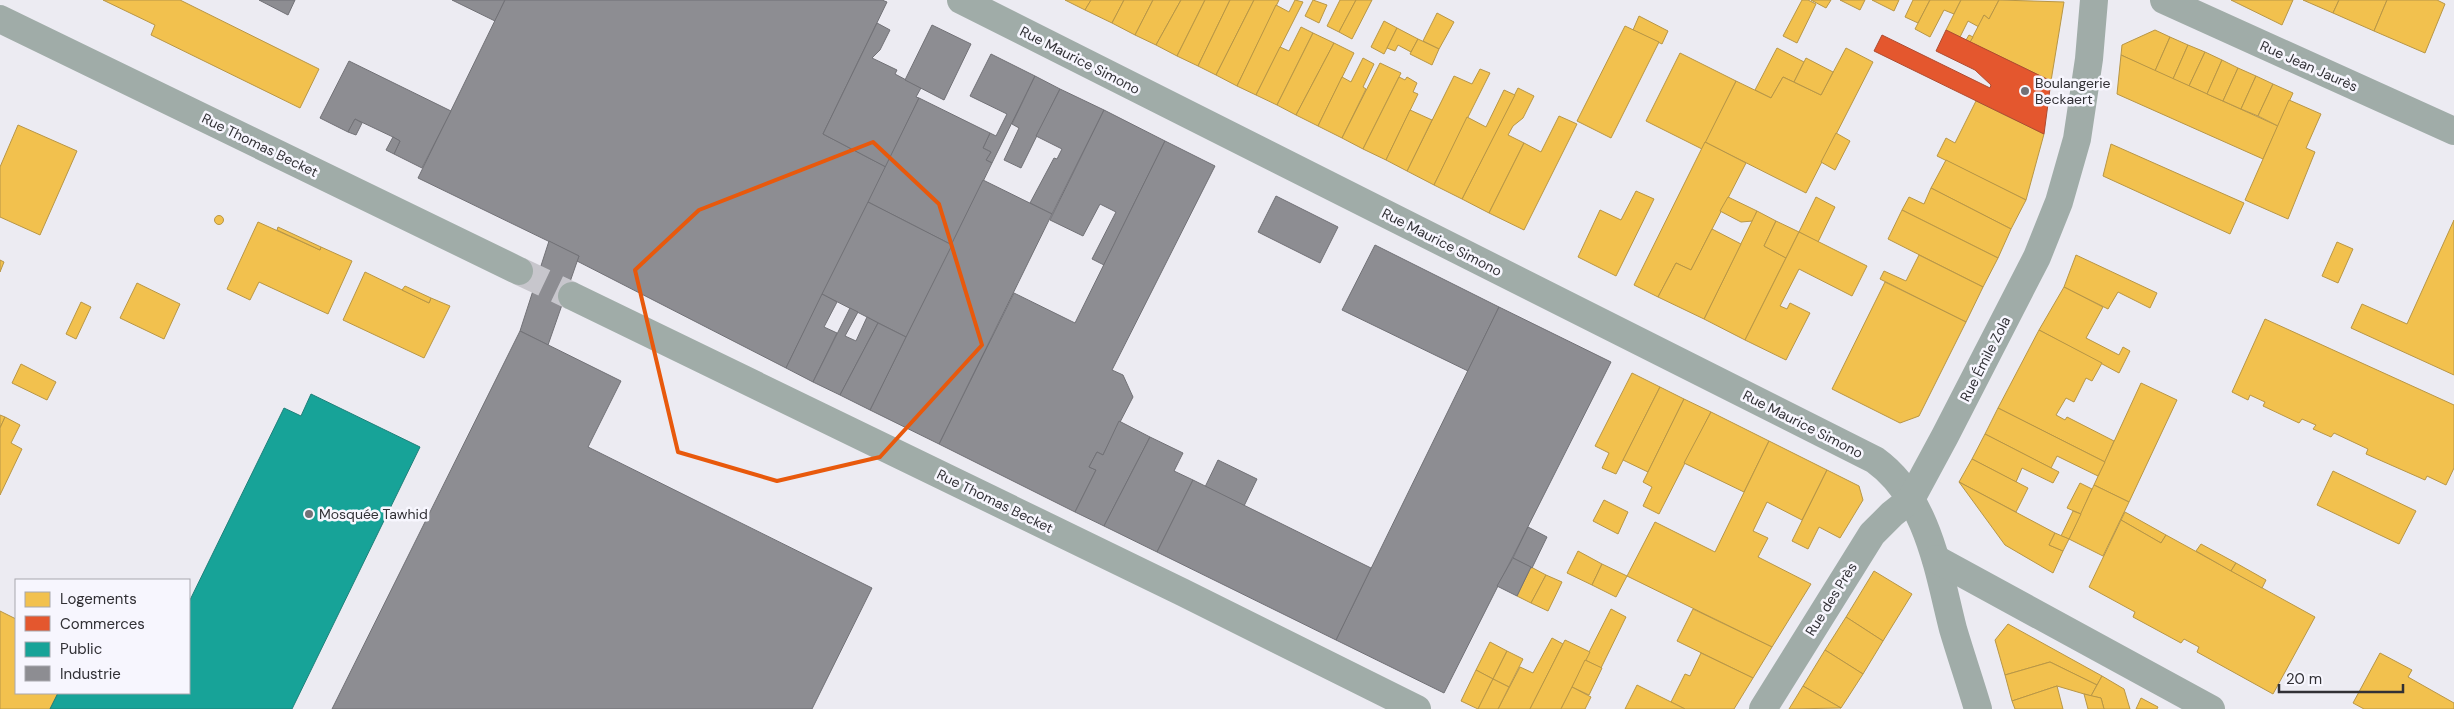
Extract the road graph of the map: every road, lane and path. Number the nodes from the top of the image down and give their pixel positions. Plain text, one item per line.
1 (961, 0) edge
2 (2094, 0) edge
3 (2164, 0) edge
4 (0, 19) edge
5 (2454, 131) edge
6 (519, 271) tunnel mouth
7 (572, 296) tunnel mouth
8 (1911, 499) junction
9 (1936, 559) junction
10 (1417, 709) edge
11 (1763, 709) edge
12 (1978, 709) edge
13 (2211, 709) edge

1 - 8 street, Rue Maurice Simono
2 - 8 street, Rue Émile Zola
3 - 5 street, Rue Jean Jaurès
4 - 6 street, Rue Thomas Becket
7 - 10 street, Rue Thomas Becket
8 - 9 street
8 - 11 street, Rue des Près
9 - 12 street
9 - 13 street

